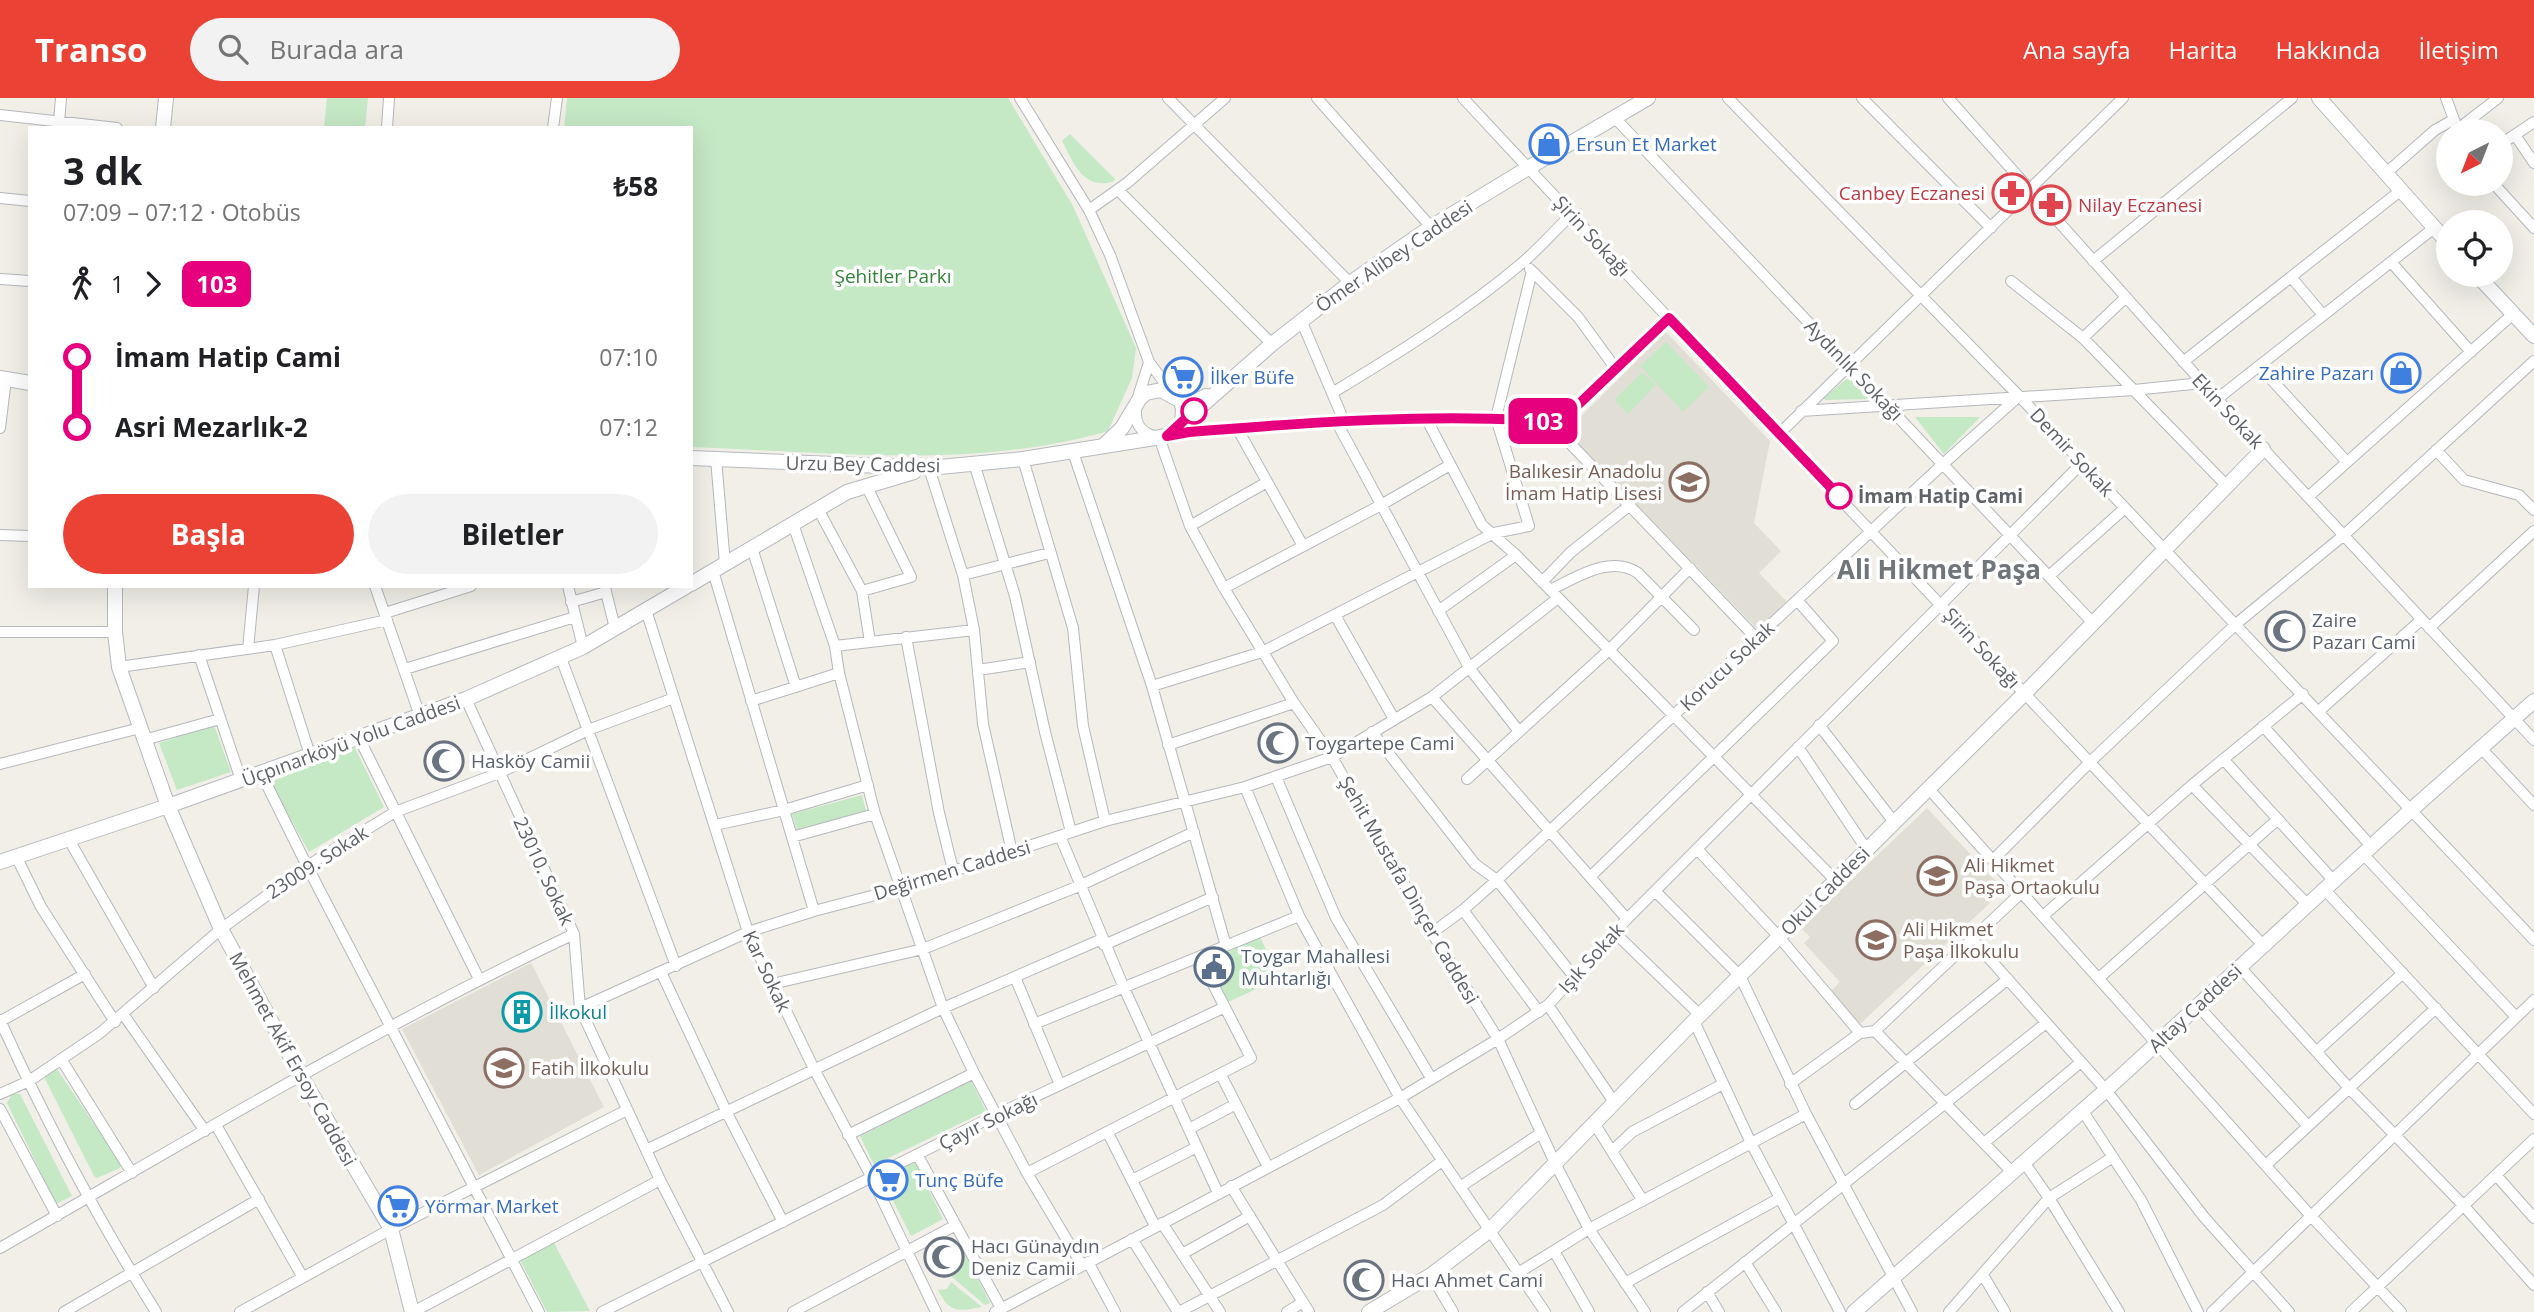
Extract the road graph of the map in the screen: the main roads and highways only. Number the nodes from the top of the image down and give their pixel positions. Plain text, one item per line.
1 (166, 98) edge
2 (1648, 98) edge
3 (2321, 99) edge
4 (1628, 102) edge
5 (163, 126) edge
6 (2436, 230) edge
7 (2488, 287) edge
8 (2534, 336) edge
9 (3, 379) edge
10 (28, 383) edge
11 (1215, 393) junction
12 (1163, 436) joint
13 (1102, 447) junction
14 (2263, 449) road end
15 (693, 458) edge
16 (929, 468) junction
17 (693, 583) edge
18 (115, 588) edge
19 (669, 592) edge
20 (2534, 701) edge
21 (168, 806) junction
22 (0, 862) edge
23 (412, 1312) edge
24 (1369, 1312) edge
25 (1854, 1312) edge

1 - 5 main road
2 - 4 main road, Ömer Alibey Caddesi
3 - 6 main road
4 - 11 main road, Ömer Alibey Caddesi
7 - 8 main road
9 - 10 main road
11 - 12 main road, Ömer Alibey Caddesi
11 - 13 main road
12 - 13 main road, Urzu Bey Caddesi
13 - 16 main road, Urzu Bey Caddesi
14 - 24 main road, Okul Caddesi
15 - 16 main road, Urzu Bey Caddesi
16 - 17 main road, Üçpınarköyü Yolu Caddesi
18 - 21 main road, Mehmet Akif Ersoy Caddesi
19 - 21 main road, Üçpınarköyü Yolu Caddesi
20 - 25 main road, Altay Caddesi
21 - 22 main road, Üçpınarköyü Yolu Caddesi
21 - 23 main road, Mehmet Akif Ersoy Caddesi

